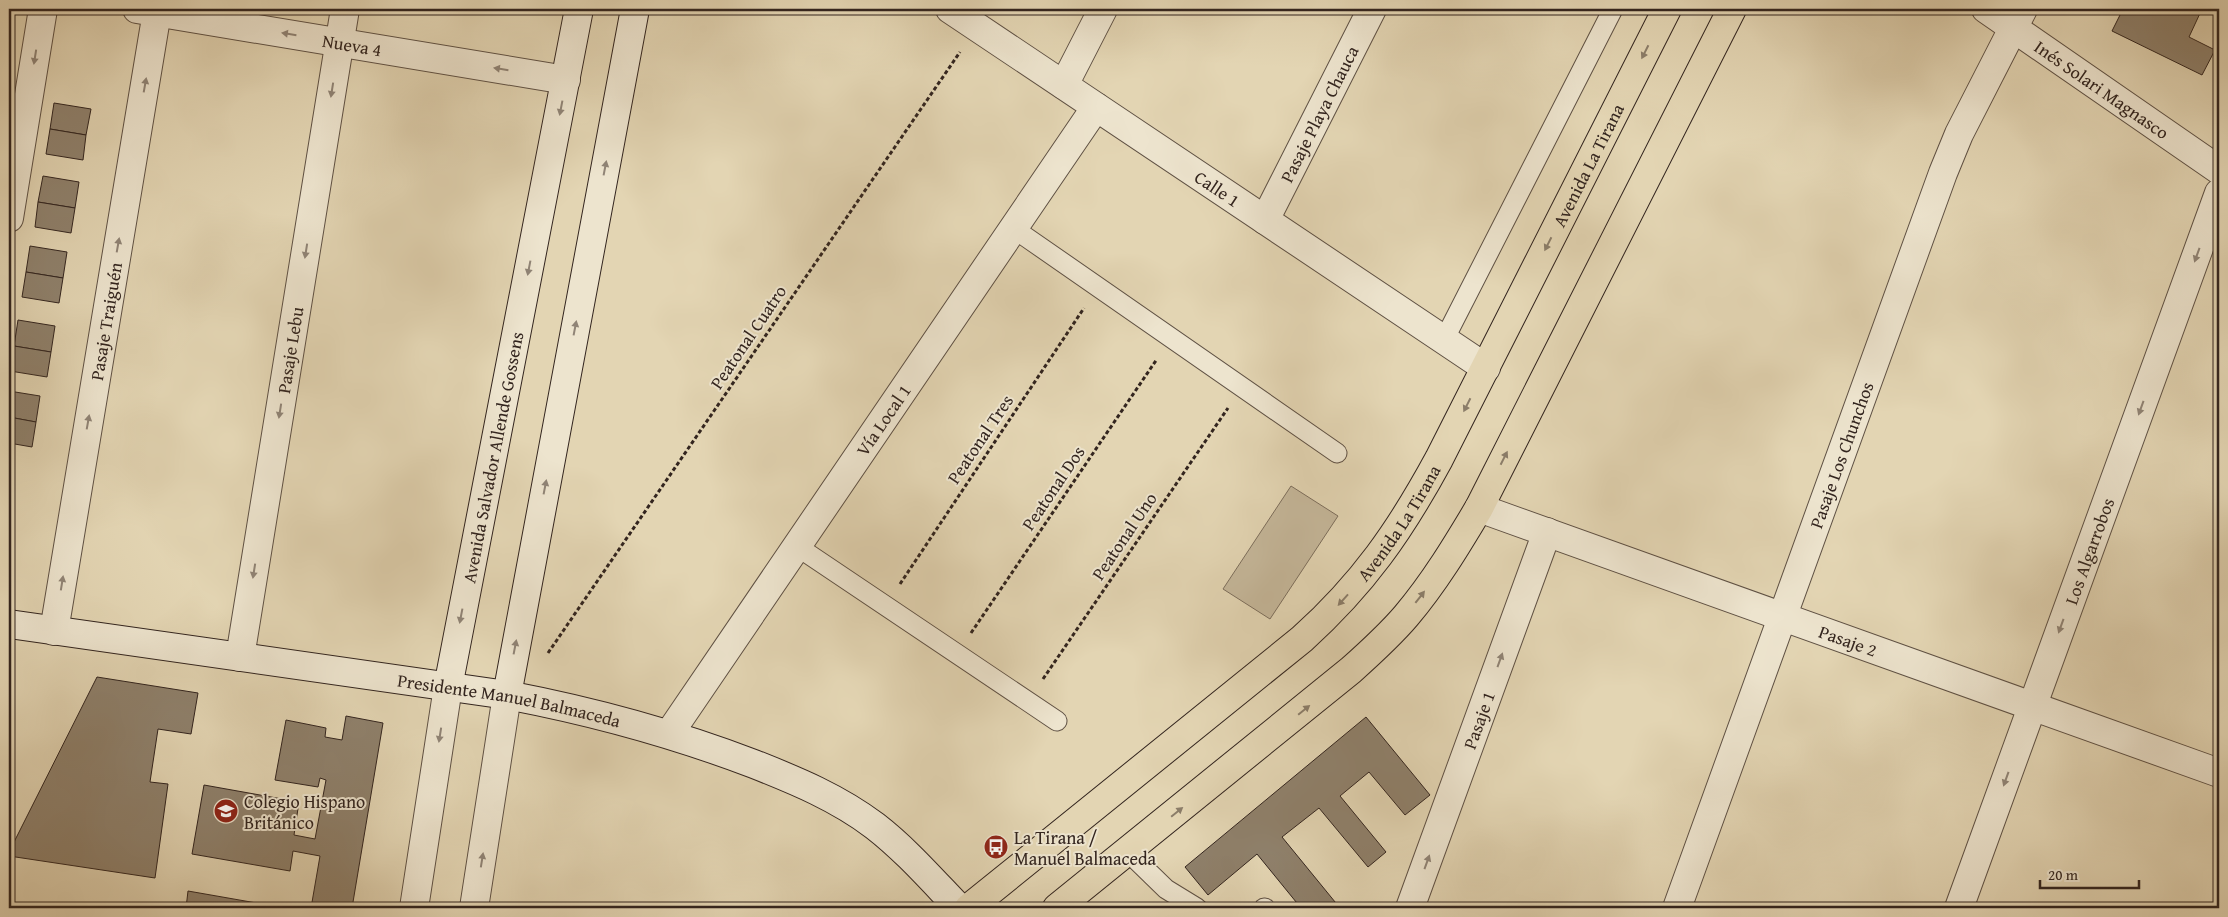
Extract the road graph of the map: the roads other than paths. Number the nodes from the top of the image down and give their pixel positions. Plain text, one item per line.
1 (43, 9) edge
2 (346, 9) edge
3 (579, 9) edge
4 (635, 9) edge
5 (950, 9) edge
6 (1103, 9) edge
7 (1372, 9) edge
8 (1613, 9) edge
9 (1667, 9) edge
10 (1732, 9) edge
11 (1986, 9) edge
12 (147, 10) edge
13 (2019, 18) edge
14 (340, 42) junction
15 (566, 80) junction
16 (1064, 85) junction
17 (1096, 107) junction
18 (2219, 170) edge
19 (2219, 193) edge
20 (9, 218) edge
21 (1264, 220) junction
22 (1013, 228) junction
23 (1444, 340) junction
24 (1486, 368) junction
25 (1337, 453) dead end
26 (1479, 508) junction
27 (1547, 532) junction
28 (798, 546) junction
29 (1783, 617) junction
30 (9, 624) edge
31 (54, 631) junction
32 (240, 657) junction
33 (448, 687) junction
34 (506, 695) junction
35 (2032, 706) junction
36 (1057, 721) dead end
37 (669, 734) junction
38 (2219, 773) edge
39 (1128, 852) junction
40 (414, 908) edge
41 (474, 908) edge
42 (959, 908) edge
43 (969, 908) edge
44 (1058, 908) edge
45 (1197, 908) edge
46 (1410, 908) edge
47 (1677, 908) edge
48 (1959, 908) edge

1 -> 20 street
2 - 14 street, Pasaje Lebu
3 - 15 street, Avenida Salvador Allende Gossens
34 -> 4 street
5 - 16 street, Calle 1
6 - 16 street
7 - 21 street, Pasaje Playa Chauca
8 - 23 lane
9 -> 24 highway, Avenida La Tirana
26 -> 10 highway
11 - 13 street, Inés Solari Magnasco
14 -> 12 street, Nueva 4
31 -> 12 street, Pasaje Traiguén
13 - 18 street, Inés Solari Magnasco
13 - 29 street, Pasaje Los Chunchos
15 -> 14 street, Nueva 4
14 -> 32 street, Pasaje Lebu
15 -> 33 street, Avenida Salvador Allende Gossens
16 - 17 street, Calle 1
17 - 21 street, Calle 1
17 - 22 street, Vía Local 1
19 -> 35 street, Los Algarrobos
21 - 23 street, Calle 1
22 - 25 lane
22 - 28 street, Vía Local 1
23 - 24 street, Calle 1
24 -> 43 highway, Avenida La Tirana
26 - 27 street, Pasaje 2
39 -> 26 highway
27 - 29 street, Pasaje 2
46 -> 27 street, Pasaje 1
28 - 36 lane
28 - 37 street, Vía Local 1
29 - 35 street, Pasaje 2
29 - 47 street, Pasaje Los Chunchos
30 - 31 street, Presidente Manuel Balmaceda
31 - 32 street, Presidente Manuel Balmaceda
32 - 33 street, Presidente Manuel Balmaceda
33 - 34 street, Presidente Manuel Balmaceda
33 -> 40 street, Avenida Salvador Allende Gossens
34 - 37 street, Presidente Manuel Balmaceda
41 -> 34 street
35 - 38 street, Pasaje 2
35 -> 48 street, Los Algarrobos
37 - 42 street, Presidente Manuel Balmaceda
39 - 44 highway
39 - 45 lane

